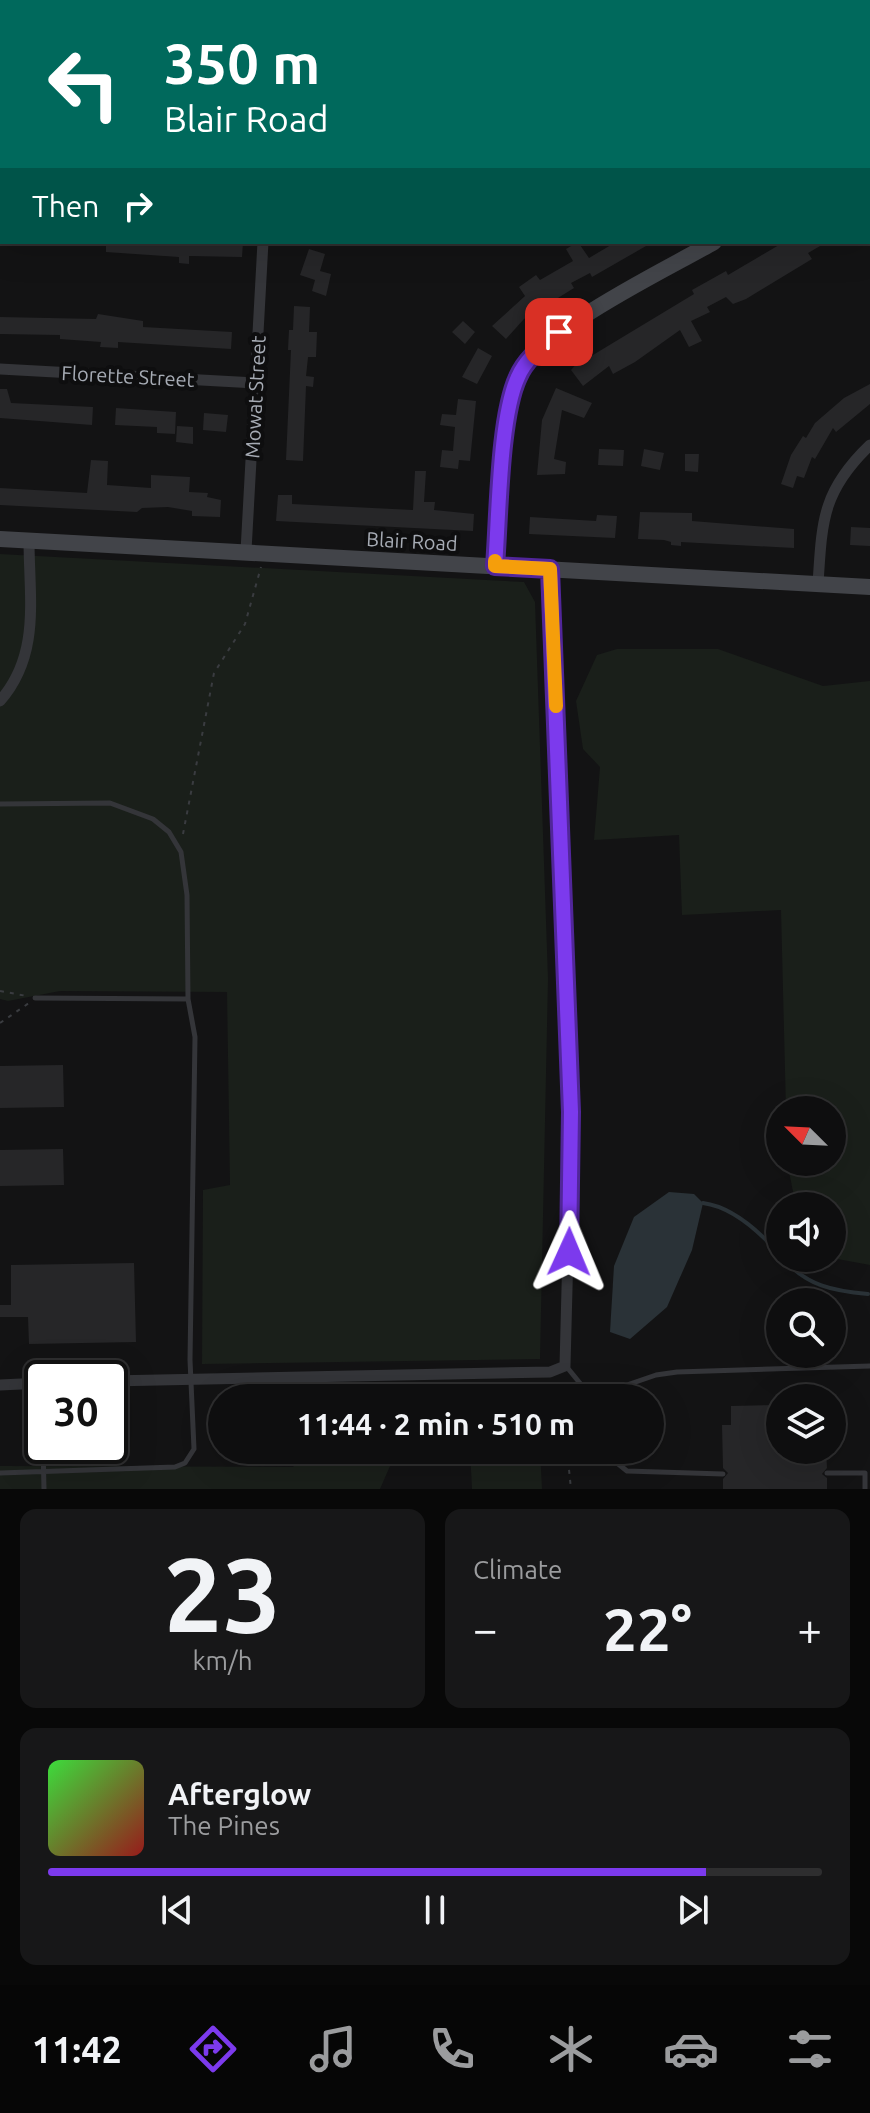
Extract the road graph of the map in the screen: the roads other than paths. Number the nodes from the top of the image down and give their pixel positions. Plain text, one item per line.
1 (263, 244) edge
2 (711, 244) edge
3 (0, 369) edge
4 (256, 383) junction
5 (870, 445) edge
6 (0, 539) edge
7 (29, 540) junction
8 (246, 551) junction
9 (495, 566) junction
10 (550, 569) junction
11 (818, 584) junction
12 (870, 587) edge
13 (0, 701) edge
14 (0, 804) edge
15 (35, 998) road end
16 (188, 999) junction
17 (565, 1366) junction
18 (870, 1366) edge
19 (192, 1379) junction
20 (128, 1381) edge
21 (24, 1384) edge
22 (580, 1384) edge
23 (631, 1384) edge
24 (0, 1385) edge
25 (43, 1464) edge
26 (618, 1464) edge
27 (43, 1471) junction
28 (0, 1473) edge
29 (827, 1473) dead end
30 (723, 1474) dead end
31 (44, 1489) edge
32 (865, 1489) edge

1 - 4 street, Mowat Street
2 - 9 main road
3 - 4 street, Florette Street
4 - 8 street, Mowat Street
5 - 11 street
6 - 7 main road, Blair Road
7 - 8 main road, Blair Road
7 - 13 street
8 - 9 main road, Blair Road
9 - 10 main road, Blair Road
10 - 11 main road, Blair Road
10 - 17 street
11 - 12 main road, Blair Road
14 - 16 lane
15 - 16 lane
16 - 19 lane
17 - 19 street
17 - 22 lane
18 - 23 lane
19 - 20 street
19 - 27 lane
21 - 24 street
25 - 27 lane
26 - 30 lane
27 - 28 lane
27 - 31 lane
29 - 32 lane

